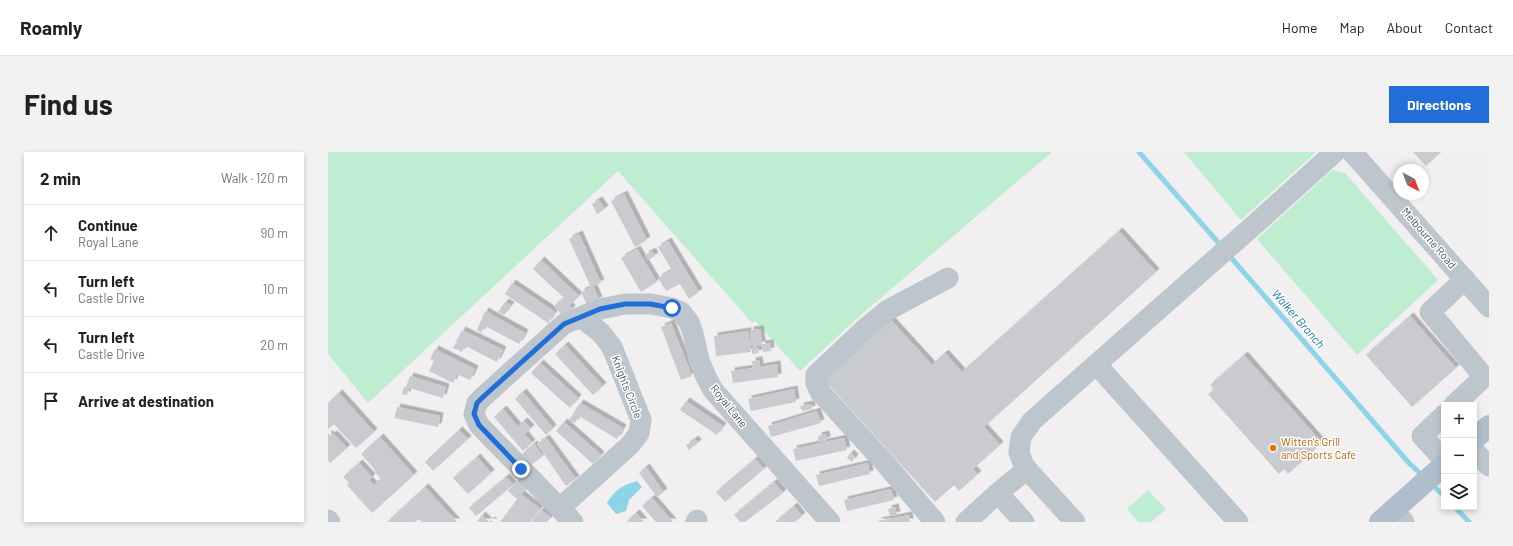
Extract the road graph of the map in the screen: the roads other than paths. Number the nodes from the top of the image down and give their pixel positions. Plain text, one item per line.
1 (1334, 152) edge
2 (1352, 152) edge
3 (948, 278) dead end
4 (1465, 279) junction
5 (1489, 307) edge
6 (581, 316) junction
7 (1096, 364) junction
8 (1487, 380) edge
9 (1458, 402) edge
10 (1441, 418) edge
11 (1489, 426) edge
12 (1475, 438) edge
13 (1477, 454) edge
14 (1441, 457) edge
15 (1489, 466) edge
16 (1027, 469) junction
17 (1441, 469) edge
18 (998, 493) junction
19 (1396, 514) edge
20 (566, 515) edge
21 (328, 520) edge
22 (330, 522) edge
23 (830, 522) edge
24 (935, 522) edge
25 (966, 522) edge
26 (1024, 522) edge
27 (1075, 522) edge
28 (1238, 522) edge

1 - 7 street
2 - 4 street, Melbourne Road
3 - 24 street
4 - 5 street, Melbourne Road
4 - 8 street
6 - 20 street, Knights Circle
6 - 20 street, Royal Lane
6 - 23 street, Royal Lane
7 - 16 street
7 - 28 street
8 - 9 street
10 - 14 street
11 - 12 main road
13 - 15 street
16 - 18 street
16 - 27 street
17 - 19 main road
18 - 25 street
18 - 26 street
21 - 22 street

